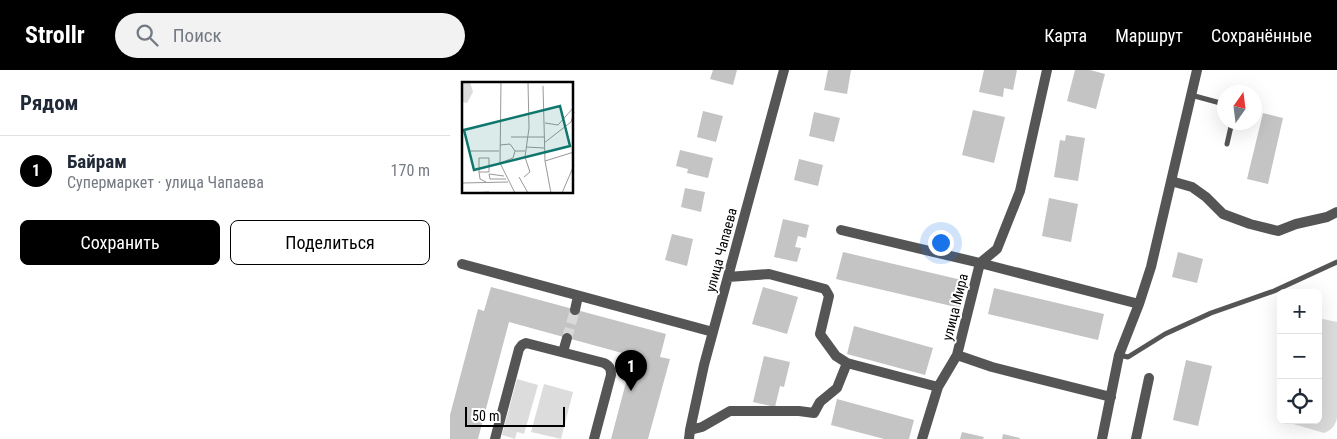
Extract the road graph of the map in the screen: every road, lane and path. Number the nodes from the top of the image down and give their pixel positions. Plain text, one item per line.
1 (784, 70) edge
2 (1046, 70) edge
3 (1197, 70) edge
4 (1191, 95) junction
5 (1217, 102) edge
6 (1230, 130) edge
7 (1227, 144) dead end
8 (1171, 181) junction
9 (1337, 212) edge
10 (841, 230) dead end
11 (1337, 262) edge
12 (980, 263) junction
13 (462, 264) dead end
14 (728, 277) junction
15 (578, 296) junction
16 (1139, 304) junction
17 (575, 310) tunnel mouth
18 (713, 332) junction
19 (567, 338) tunnel mouth
20 (563, 352) junction
21 (1119, 355) junction
22 (957, 356) junction
23 (847, 363) junction
24 (1149, 378) dead end
25 (938, 387) junction
26 (1111, 397) junction
27 (689, 434) edge
28 (495, 439) edge
29 (594, 439) edge
30 (922, 439) edge
31 (1102, 439) edge
32 (1136, 439) edge

1 - 14 street, улица Чапаева
2 - 12 street, улица Мира
3 - 4 street
4 - 5 lane
4 - 8 street
6 - 7 lane
8 - 9 street
8 - 16 street
10 - 12 street
11 - 21 lane
12 - 16 street
12 - 22 street, улица Мира
13 - 15 street
14 - 18 street, улица Чапаева
14 - 23 street
15 - 17 street
15 - 18 street
16 - 21 street
18 - 27 street, улица Чапаева
19 - 20 street
20 - 28 street
20 - 29 street
21 - 26 street
22 - 25 street, улица Мира
22 - 26 street
23 - 25 street
23 - 27 street
24 - 32 street
25 - 30 street, улица Мира
26 - 31 street

